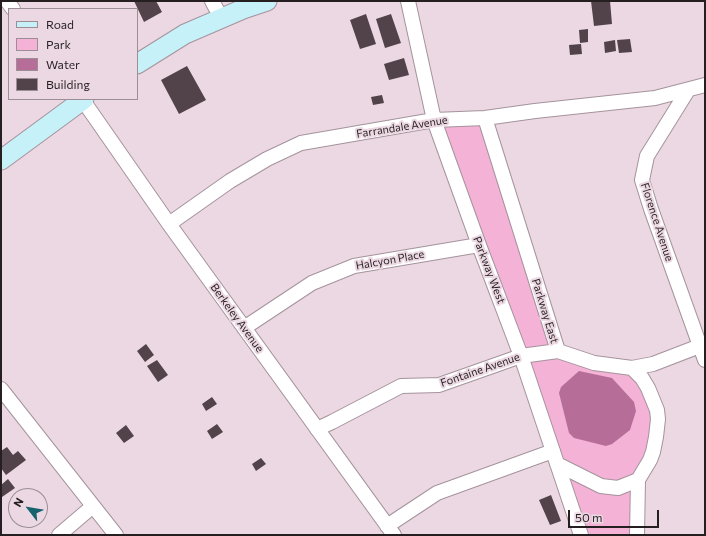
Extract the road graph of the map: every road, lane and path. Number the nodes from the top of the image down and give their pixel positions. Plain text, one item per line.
1 (212, 1) edge
2 (267, 1) edge
3 (408, 1) edge
4 (222, 19) junction
5 (138, 63) edge
6 (705, 85) edge
7 (688, 90) junction
8 (82, 100) edge
9 (84, 100) edge
10 (485, 118) junction
11 (434, 120) junction
12 (1, 160) edge
13 (169, 224) junction
14 (479, 244) junction
15 (244, 328) junction
16 (703, 345) edge
17 (558, 351) junction
18 (521, 356) junction
19 (705, 360) edge
20 (632, 368) junction
21 (1, 389) edge
22 (316, 429) junction
23 (555, 458) junction
24 (638, 480) junction
25 (93, 506) junction
26 (390, 530) edge
27 (59, 535) edge
28 (116, 535) edge
29 (581, 535) edge
30 (637, 535) edge

1 - 4 street
2 - 4 main road
3 - 11 street, Parkway West
4 - 5 main road
6 - 7 street, Farrandale Avenue
7 - 10 street, Farrandale Avenue
7 - 16 street, Florence Avenue
8 - 12 main road
9 - 13 street, Berkeley Avenue
10 - 11 street, Farrandale Avenue
10 - 17 street, Parkway East
11 - 13 street, Farrandale Avenue
11 - 14 street, Parkway West
13 - 15 street, Berkeley Avenue
14 - 15 street, Halcyon Place
14 - 18 street, Parkway West
15 - 22 street, Berkeley Avenue
16 - 19 street, Florence Avenue
16 - 20 street
17 - 18 street, Fontaine Avenue
17 - 20 street, Parkway East
18 - 22 street, Fontaine Avenue
18 - 23 street, Parkway West
20 - 24 street
21 - 25 street
22 - 26 street, Berkeley Avenue
23 - 24 street
23 - 26 street
23 - 29 street, Parkway West
24 - 30 street
25 - 27 street
25 - 28 street

